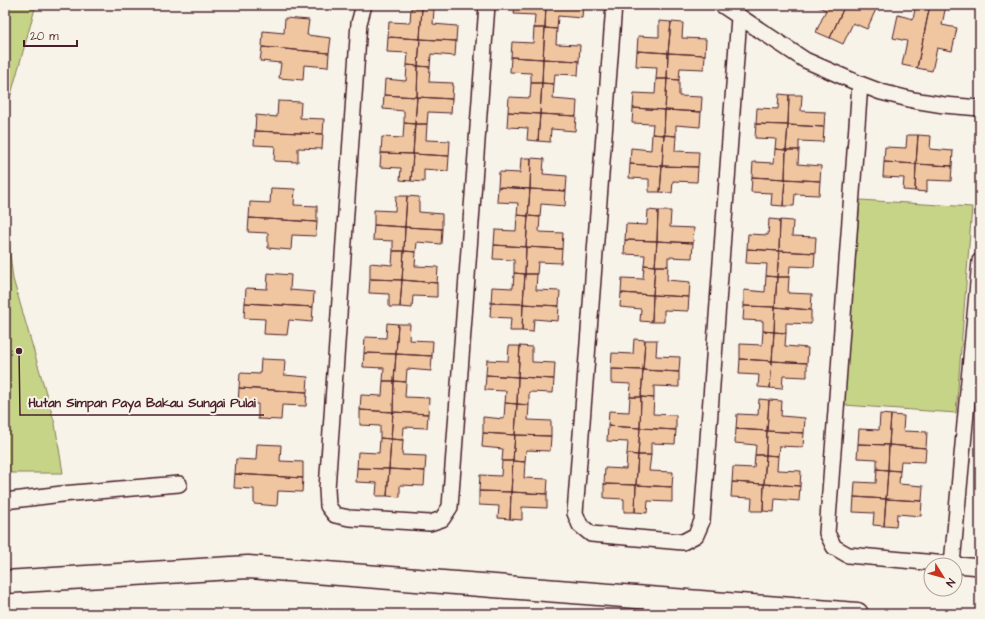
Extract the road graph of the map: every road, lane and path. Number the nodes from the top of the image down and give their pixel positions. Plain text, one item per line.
1 (364, 5) edge
2 (487, 5) edge
3 (614, 5) edge
4 (722, 5) edge
5 (739, 17) junction
6 (860, 84) junction
7 (980, 108) edge
8 (980, 262) edge
9 (978, 311) edge
10 (179, 484) dead end
11 (5, 501) edge
12 (953, 557) edge
13 (923, 561) edge
14 (963, 565) edge
15 (980, 566) edge
16 (5, 582) edge
17 (857, 614) edge

1 - 2 street
3 - 5 street
4 - 5 street
5 - 6 street
6 - 7 street
6 - 13 street
8 - 9 street
9 - 12 street
10 - 11 street
14 - 15 street
16 - 17 main road

